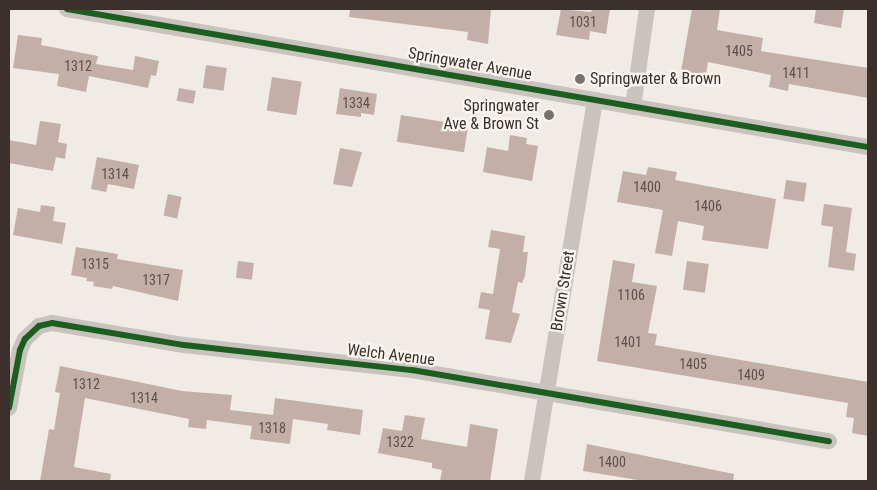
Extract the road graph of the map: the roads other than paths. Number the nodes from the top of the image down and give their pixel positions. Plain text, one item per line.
1 (67, 9) edge
2 (647, 9) edge
3 (134, 14) edge
4 (595, 100) junction
5 (633, 106) junction
6 (868, 147) edge
7 (546, 392) junction
8 (9, 408) edge
9 (829, 441) dead end
10 (532, 481) edge

1 - 3 street, Springwater Avenue
2 - 5 street
3 - 4 street, Springwater Avenue
4 - 5 street, Springwater Avenue
4 - 7 street, Brown Street
5 - 6 street, Springwater Avenue
7 - 8 street, Welch Avenue
7 - 9 street, Welch Avenue
7 - 10 street, Brown Street

